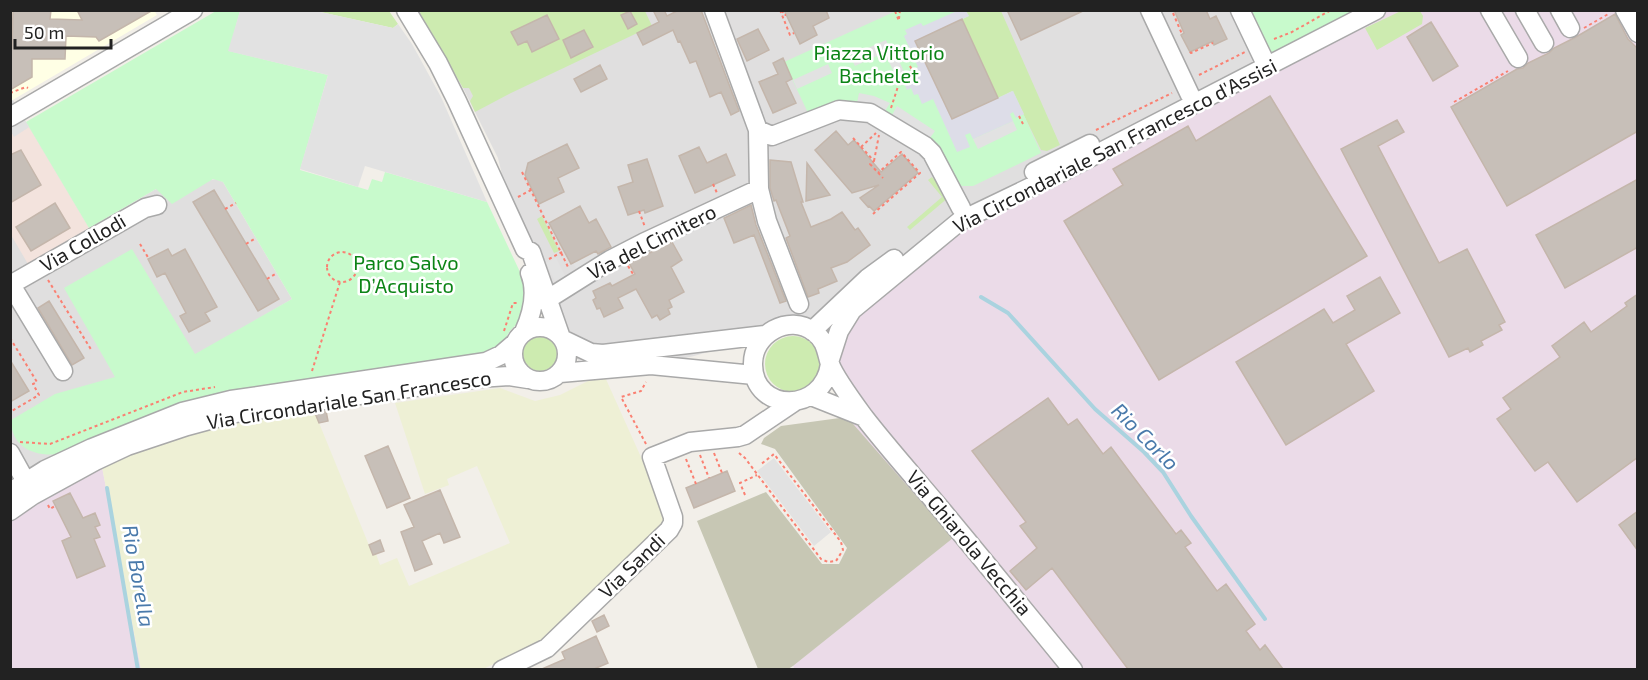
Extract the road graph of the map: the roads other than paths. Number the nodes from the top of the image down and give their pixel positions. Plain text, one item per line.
1 (193, 10) edge
2 (406, 10) edge
3 (1150, 10) edge
4 (1240, 10) edge
5 (1350, 10) edge
6 (1376, 10) edge
7 (1490, 10) edge
8 (1525, 10) edge
9 (1560, 10) edge
10 (1625, 10) edge
11 (720, 13) edge
12 (1570, 28) dead end
13 (1638, 33) edge
14 (1544, 43) dead end
15 (1255, 54) junction
16 (1518, 58) dead end
17 (1183, 92) junction
18 (10, 117) edge
19 (758, 130) junction
20 (759, 189) junction
21 (157, 205) dead end
22 (961, 208) junction
23 (525, 249) junction
24 (11, 285) edge
25 (548, 299) junction
26 (799, 304) dead end
27 (812, 331) junction
28 (765, 335) junction
29 (519, 338) junction
30 (562, 338) junction
31 (830, 362) junction
32 (63, 370) dead end
33 (560, 373) junction
34 (754, 375) junction
35 (528, 379) junction
36 (768, 394) junction
37 (803, 399) junction
38 (864, 417) junction
39 (756, 426) junction
40 (10, 453) edge
41 (10, 492) edge
42 (35, 492) junction
43 (10, 511) edge
44 (502, 669) edge
45 (1073, 669) edge

1 - 18 street
2 - 23 street
3 - 17 street
4 - 15 street
5 - 15 street, Via Circondariale San Francesco d'Assisi
6 - 31 street, Via Circondariale San Francesco d'Assisi
7 - 16 street
8 - 14 street
9 - 12 street
10 - 13 street
11 - 19 street
15 - 17 street, Via Circondariale San Francesco d'Assisi
17 - 22 street, Via Circondariale San Francesco d'Assisi
19 - 20 street
19 - 22 street
20 - 25 street, Via del Cimitero
20 - 26 street
21 - 24 street, Via Collodi
22 - 27 street, Via Circondariale San Francesco d'Assisi
23 - 25 street
23 - 29 street
24 - 32 street
25 - 30 street
27 - 28 street
27 - 31 street
28 - 30 street
28 - 34 street
29 - 30 street
29 - 35 street
29 - 42 street, Via Circondariale San Francesco
30 - 33 street
31 - 37 street, Via Circondariale San Francesco d'Assisi
31 - 38 street, Via Ghiarola Vecchia
33 - 34 street
33 - 35 street
34 - 36 street
35 - 42 street, Via Circondariale San Francesco
36 - 37 street
36 - 39 street
37 - 38 street, Via Ghiarola Vecchia
37 - 39 street
38 - 45 street, Via Ghiarola Vecchia
39 - 44 street, Via Sandi
40 - 42 street
41 - 42 street, Via Circondariale San Francesco
42 - 43 street, Via Circondariale San Francesco

